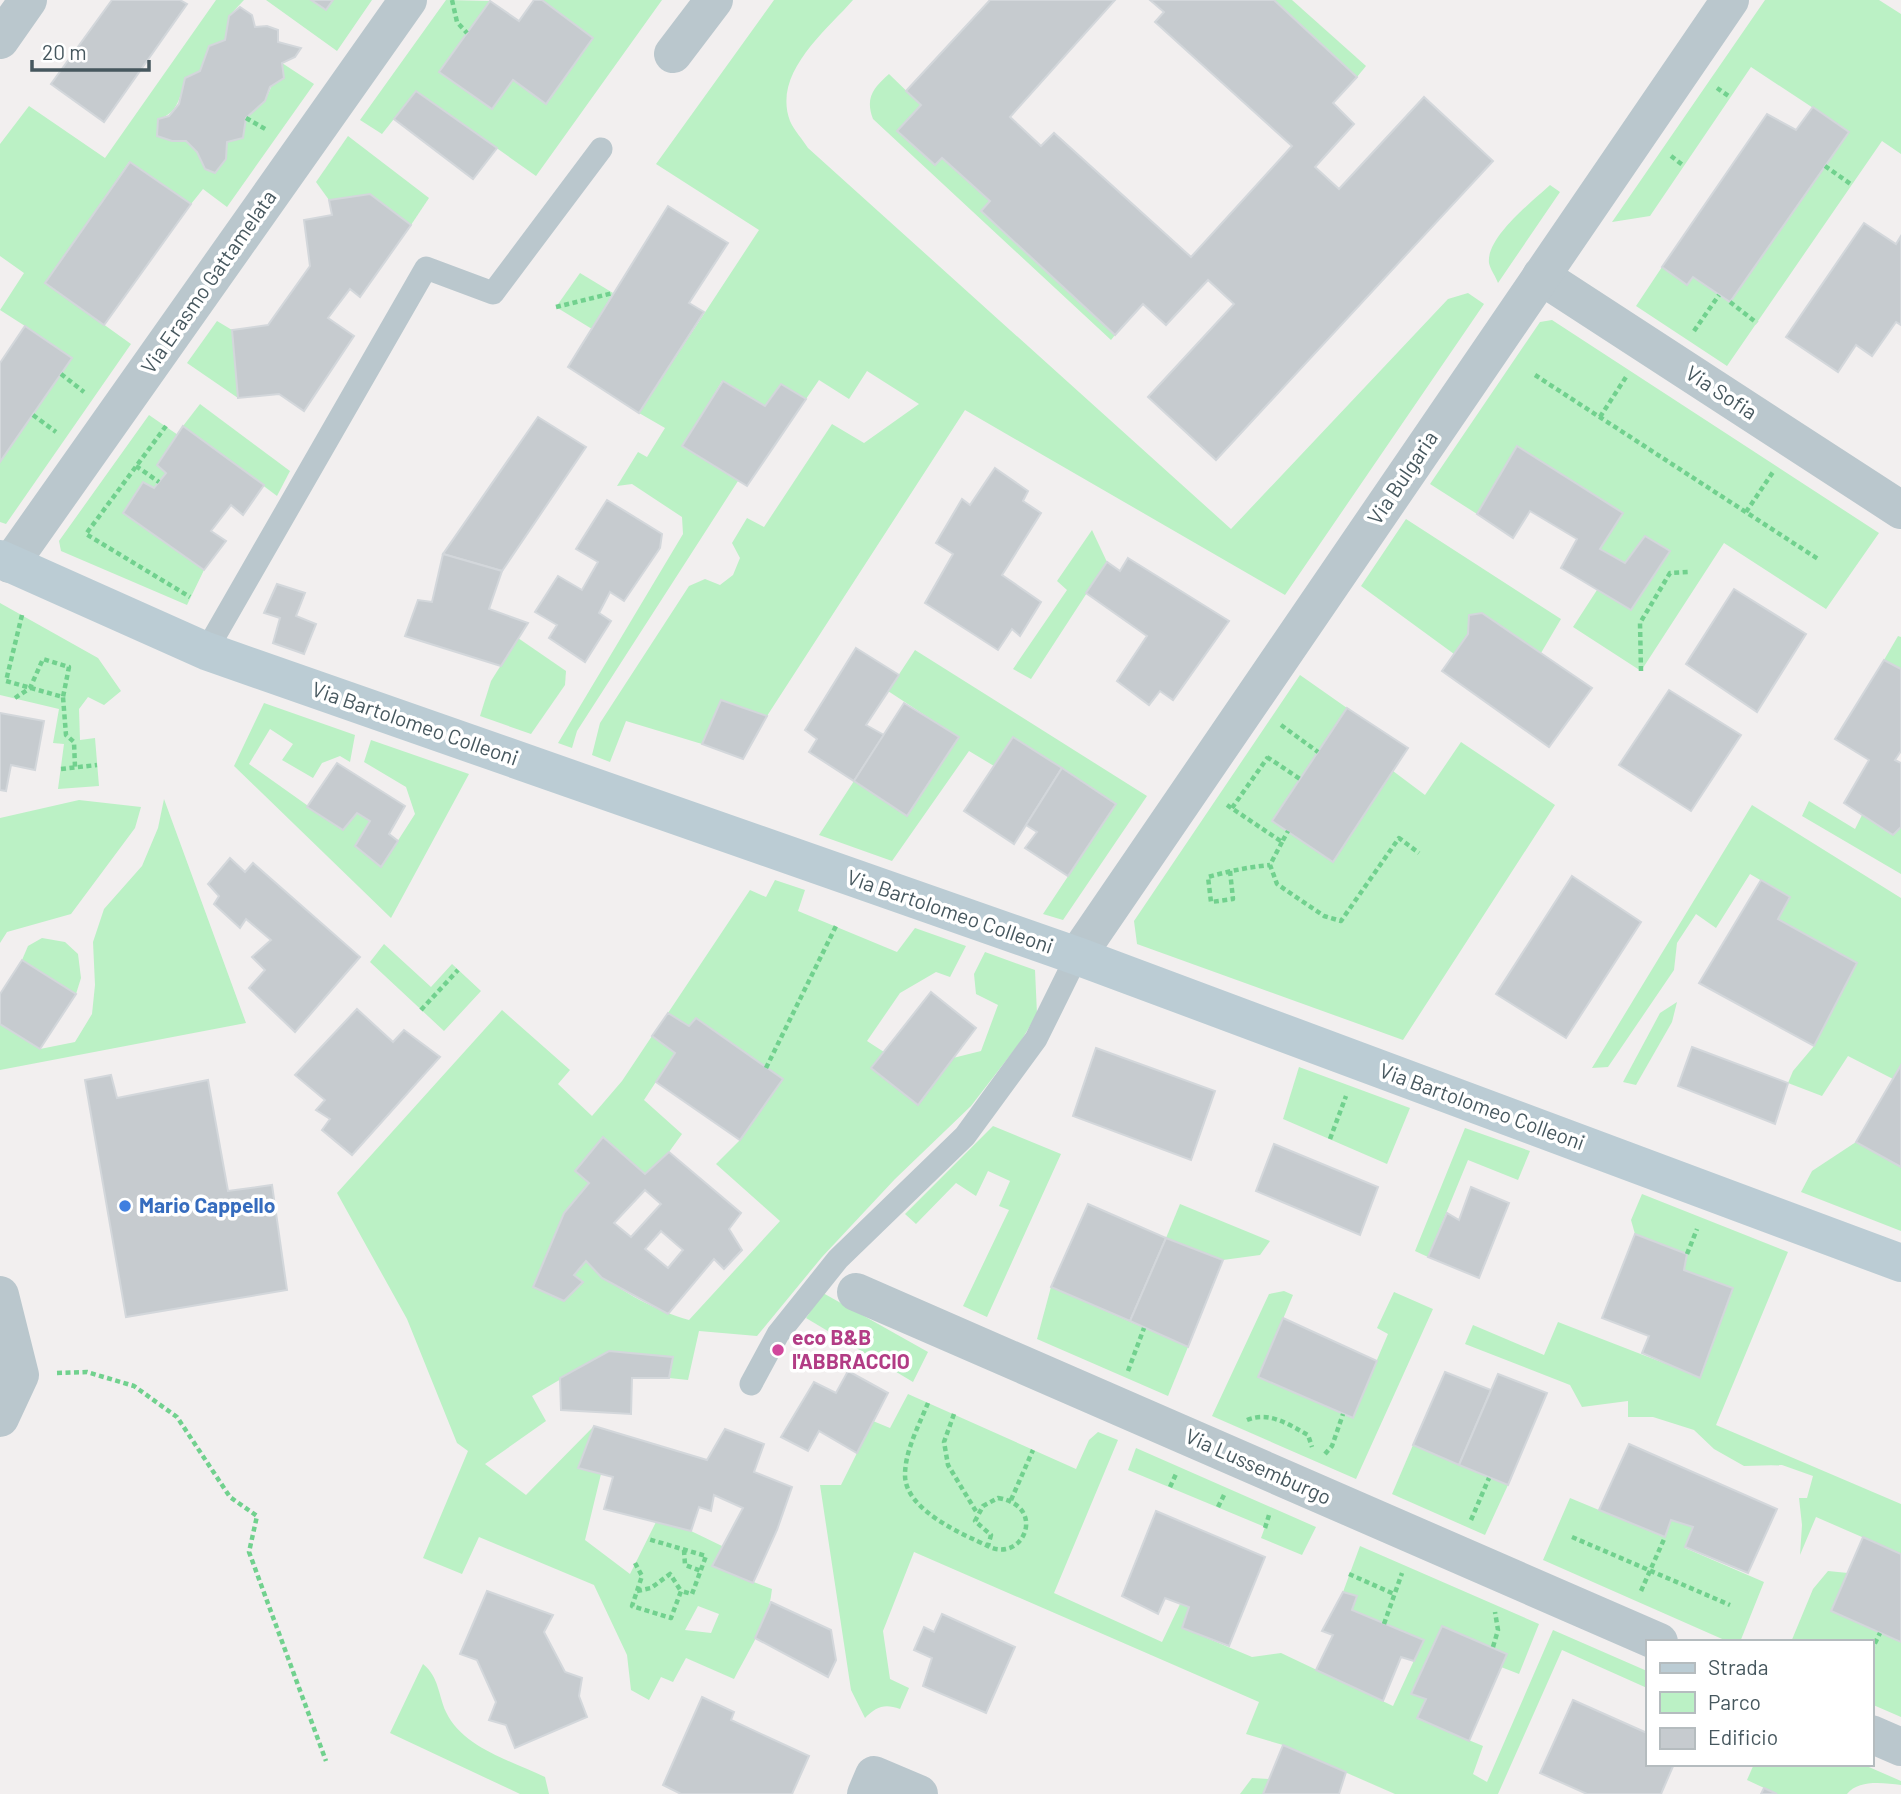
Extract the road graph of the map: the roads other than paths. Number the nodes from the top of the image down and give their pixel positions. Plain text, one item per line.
1 (28, 0) edge
2 (408, 0) edge
3 (714, 0) edge
4 (1730, 0) edge
5 (0, 40) edge
6 (673, 54) dead end
7 (601, 149) dead end
8 (1541, 276) junction
9 (1901, 510) edge
10 (5, 561) edge
11 (206, 651) junction
12 (1077, 956) junction
13 (1901, 1264) edge
14 (856, 1292) dead end
15 (0, 1295) edge
16 (751, 1384) dead end
17 (0, 1418) edge
18 (1654, 1640) edge
19 (1873, 1735) edge
20 (1901, 1747) edge
21 (866, 1794) edge
22 (919, 1794) edge

1 - 5 street
2 - 10 street, Via Erasmo Gattamelata
3 - 6 street
4 - 8 street, Via Bulgaria
7 - 11 lane
8 - 9 street, Via Sofia
8 - 12 street, Via Bulgaria
10 - 11 main road, Via Bartolomeo Colleoni
11 - 12 main road, Via Bartolomeo Colleoni
12 - 13 main road, Via Bartolomeo Colleoni
12 - 16 lane
14 - 18 street, Via Lussemburgo
15 - 17 street
19 - 20 street
21 - 22 street

